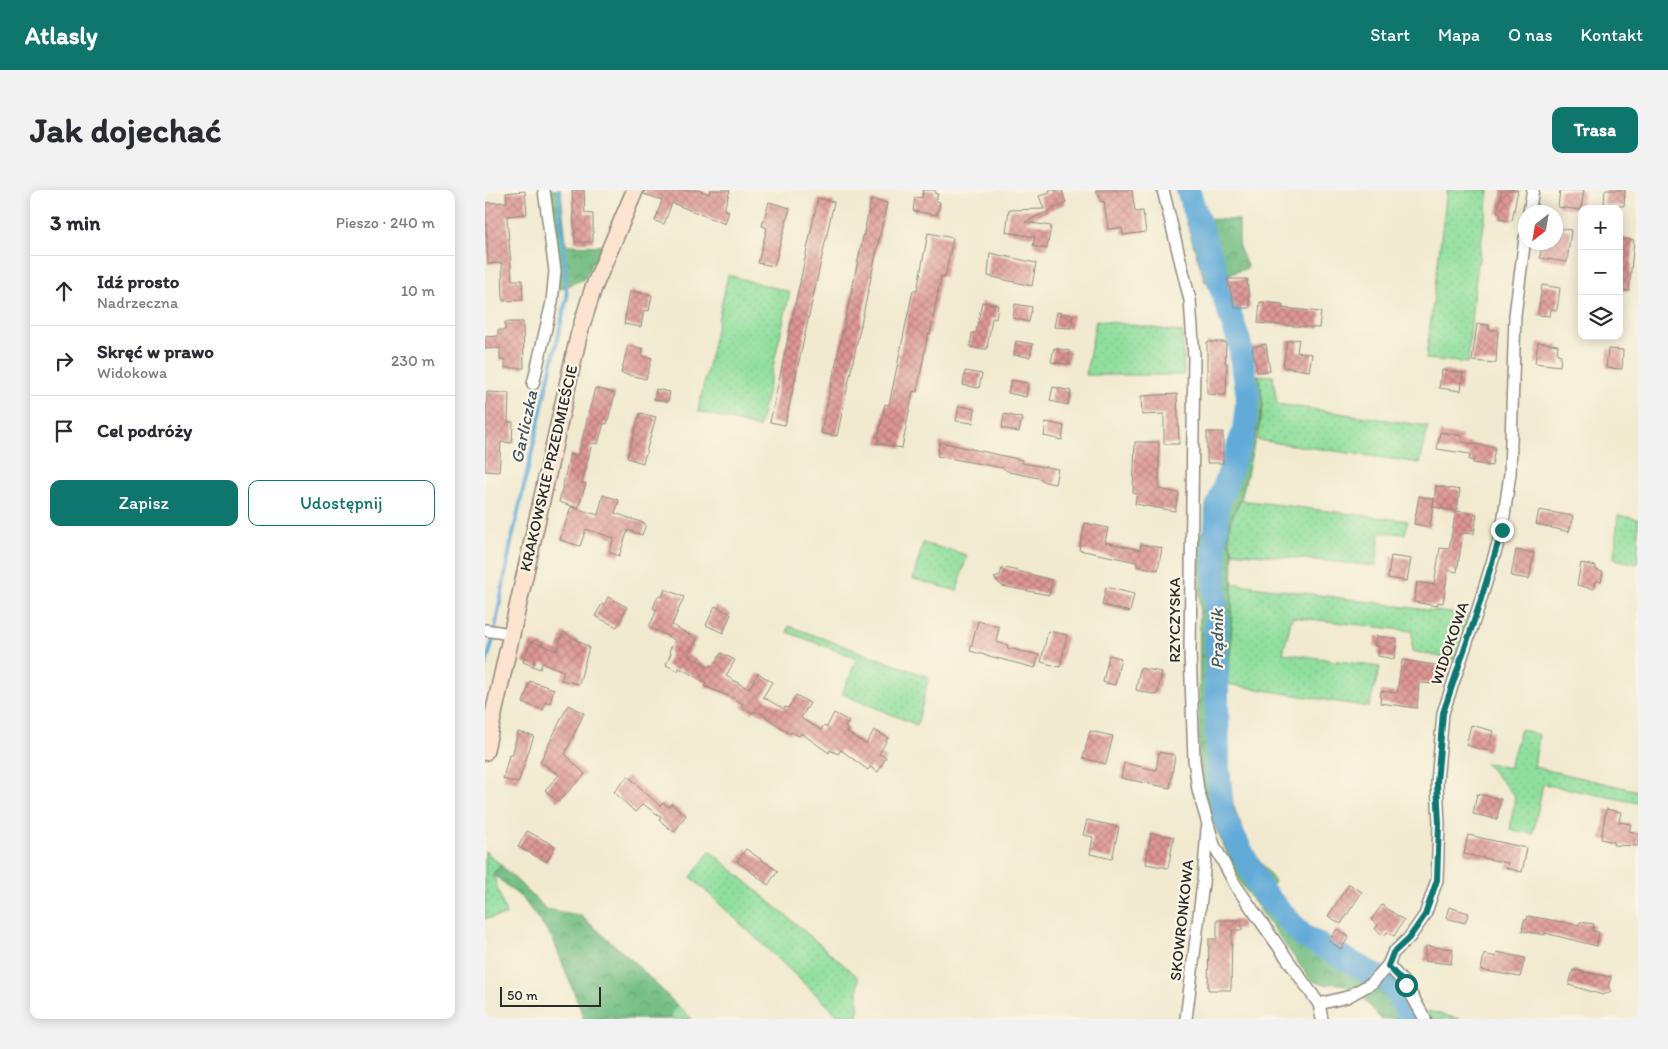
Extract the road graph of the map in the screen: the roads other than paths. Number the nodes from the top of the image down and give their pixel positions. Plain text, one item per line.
1 (545, 190) edge
2 (635, 190) edge
3 (1163, 190) edge
4 (1533, 190) edge
5 (1530, 205) edge
6 (1523, 250) edge
7 (533, 384) dead end
8 (486, 630) edge
9 (505, 633) junction
10 (485, 752) edge
11 (1207, 825) junction
12 (1386, 968) junction
13 (1319, 1004) junction
14 (1186, 1019) edge
15 (1323, 1019) edge
16 (1425, 1019) edge

1 - 7 street
2 - 9 main road, KRAKOWSKIE PRZEDMIEŚCIE
3 - 11 street, RZYCZYSKA
4 - 5 street
6 - 12 street, WIDOKOWA
8 - 9 street
9 - 10 main road, KRAKOWSKIE PRZEDMIEŚCIE
11 - 13 street, RZYCZYSKA
11 - 14 street, SKOWRONKOWA
12 - 13 street, WIDOKOWA
12 - 16 street
13 - 15 street, RZYCZYSKA

